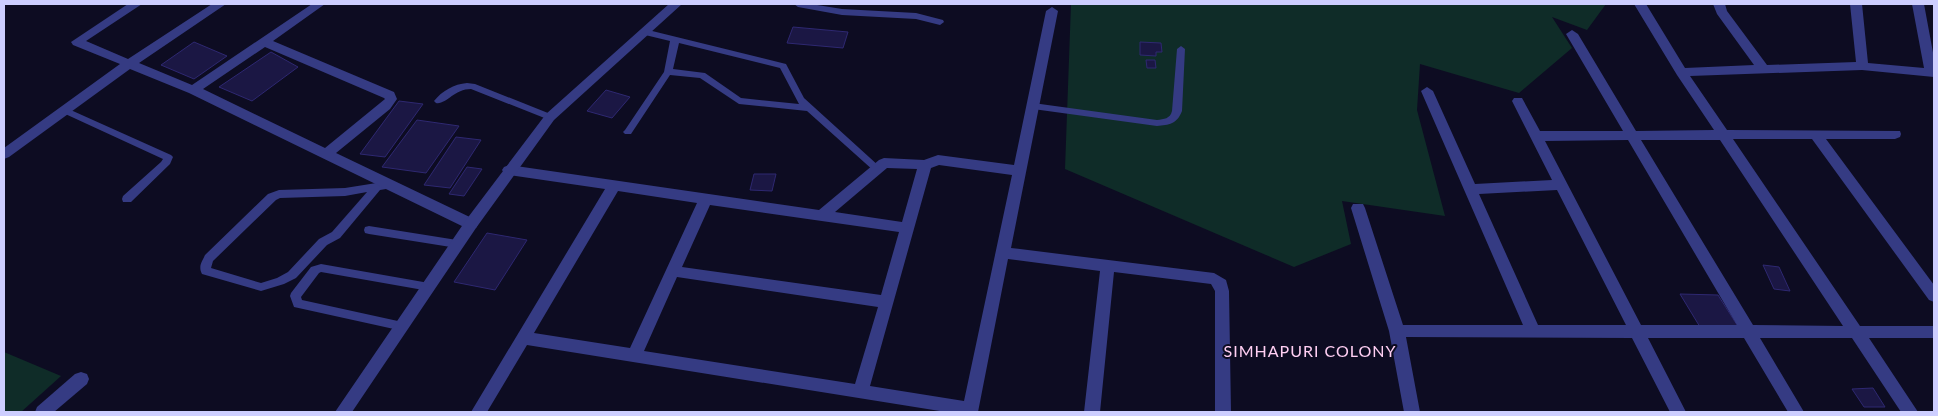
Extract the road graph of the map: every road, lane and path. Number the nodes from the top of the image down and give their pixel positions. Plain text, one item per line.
1 (136, 4) edge
2 (220, 4) edge
3 (319, 4) edge
4 (676, 4) edge
5 (798, 4) edge
6 (1640, 4) edge
7 (1719, 4) edge
8 (1856, 4) edge
9 (1918, 4) edge
10 (1052, 11) dead end
11 (940, 22) dead end
12 (644, 32) junction
13 (1572, 34) dead end
14 (675, 40) junction
15 (264, 42) junction
16 (1181, 49) dead end
17 (130, 63) junction
18 (1862, 66) junction
19 (1764, 70) junction
20 (668, 72) junction
21 (1681, 72) junction
22 (1932, 73) edge
23 (193, 90) junction
24 (1427, 91) dead end
25 (439, 101) dead end
26 (1518, 102) dead end
27 (1033, 106) junction
28 (808, 108) junction
29 (64, 110) junction
30 (550, 117) junction
31 (628, 132) dead end
32 (1815, 134) junction
33 (1895, 134) dead end
34 (1723, 135) junction
35 (1536, 136) junction
36 (1632, 136) junction
37 (4, 154) edge
38 (326, 154) junction
39 (924, 164) junction
40 (877, 168) junction
41 (509, 170) junction
42 (1019, 171) junction
43 (1561, 185) junction
44 (383, 186) junction
45 (614, 186) junction
46 (1470, 189) junction
47 (127, 199) dead end
48 (706, 199) junction
49 (1358, 208) dead end
50 (821, 216) junction
51 (471, 224) junction
52 (906, 228) junction
53 (369, 230) dead end
54 (457, 244) junction
55 (1002, 253) junction
56 (1108, 266) junction
57 (673, 272) junction
58 (429, 287) junction
59 (1934, 296) edge
60 (885, 302) junction
61 (403, 326) junction
62 (1397, 331) junction
63 (1533, 331) junction
64 (1636, 331) junction
65 (1748, 332) junction
66 (1856, 332) junction
67 (1934, 332) edge
68 (523, 338) junction
69 (634, 356) junction
70 (80, 378) dead end
71 (861, 392) junction
72 (970, 411) edge
73 (43, 412) edge
74 (343, 412) edge
75 (479, 412) edge
76 (1092, 412) edge
77 (1223, 412) edge
78 (1412, 412) edge
79 (1678, 412) edge
80 (1796, 412) edge
81 (1910, 412) edge

1 - 17 street
2 - 17 street
3 - 15 street
4 - 12 street
5 - 11 lane
6 - 21 street
7 - 19 street
8 - 18 street
9 - 22 street
10 - 27 street
12 - 14 lane
12 - 30 street
13 - 36 street
14 - 20 lane
14 - 28 lane
15 - 23 street
15 - 38 street
16 - 27 lane
17 - 23 street
17 - 29 street
18 - 19 street
18 - 22 street
19 - 21 street
20 - 28 lane
20 - 31 lane
21 - 34 street
23 - 38 street
24 - 46 street
25 - 30 lane
26 - 35 street
27 - 42 street
28 - 40 lane
29 - 37 street
29 - 47 lane
30 - 41 street
32 - 33 street
32 - 34 street
32 - 59 street
34 - 36 street
34 - 66 street
35 - 36 street
35 - 43 street
36 - 65 street
38 - 44 street
39 - 40 street
39 - 42 street
39 - 52 street
40 - 50 street
41 - 45 street
41 - 51 street
42 - 55 street
43 - 46 street
43 - 64 street
44 - 44 lane
44 - 51 street
45 - 48 street
45 - 68 street
46 - 63 street
48 - 50 street
48 - 57 street
49 - 62 street
50 - 52 street
51 - 54 street
52 - 60 street
53 - 54 lane
54 - 58 street
55 - 56 street
55 - 72 street
56 - 76 street
56 - 77 street
57 - 60 street
57 - 69 street
58 - 61 street
58 - 61 lane
60 - 71 street
61 - 74 street
62 - 63 street
62 - 78 street
63 - 64 street
64 - 65 street
64 - 79 street
65 - 66 street
65 - 80 street
66 - 67 street
66 - 81 street
68 - 69 street
68 - 75 street
69 - 71 street
70 - 73 street
71 - 72 street

